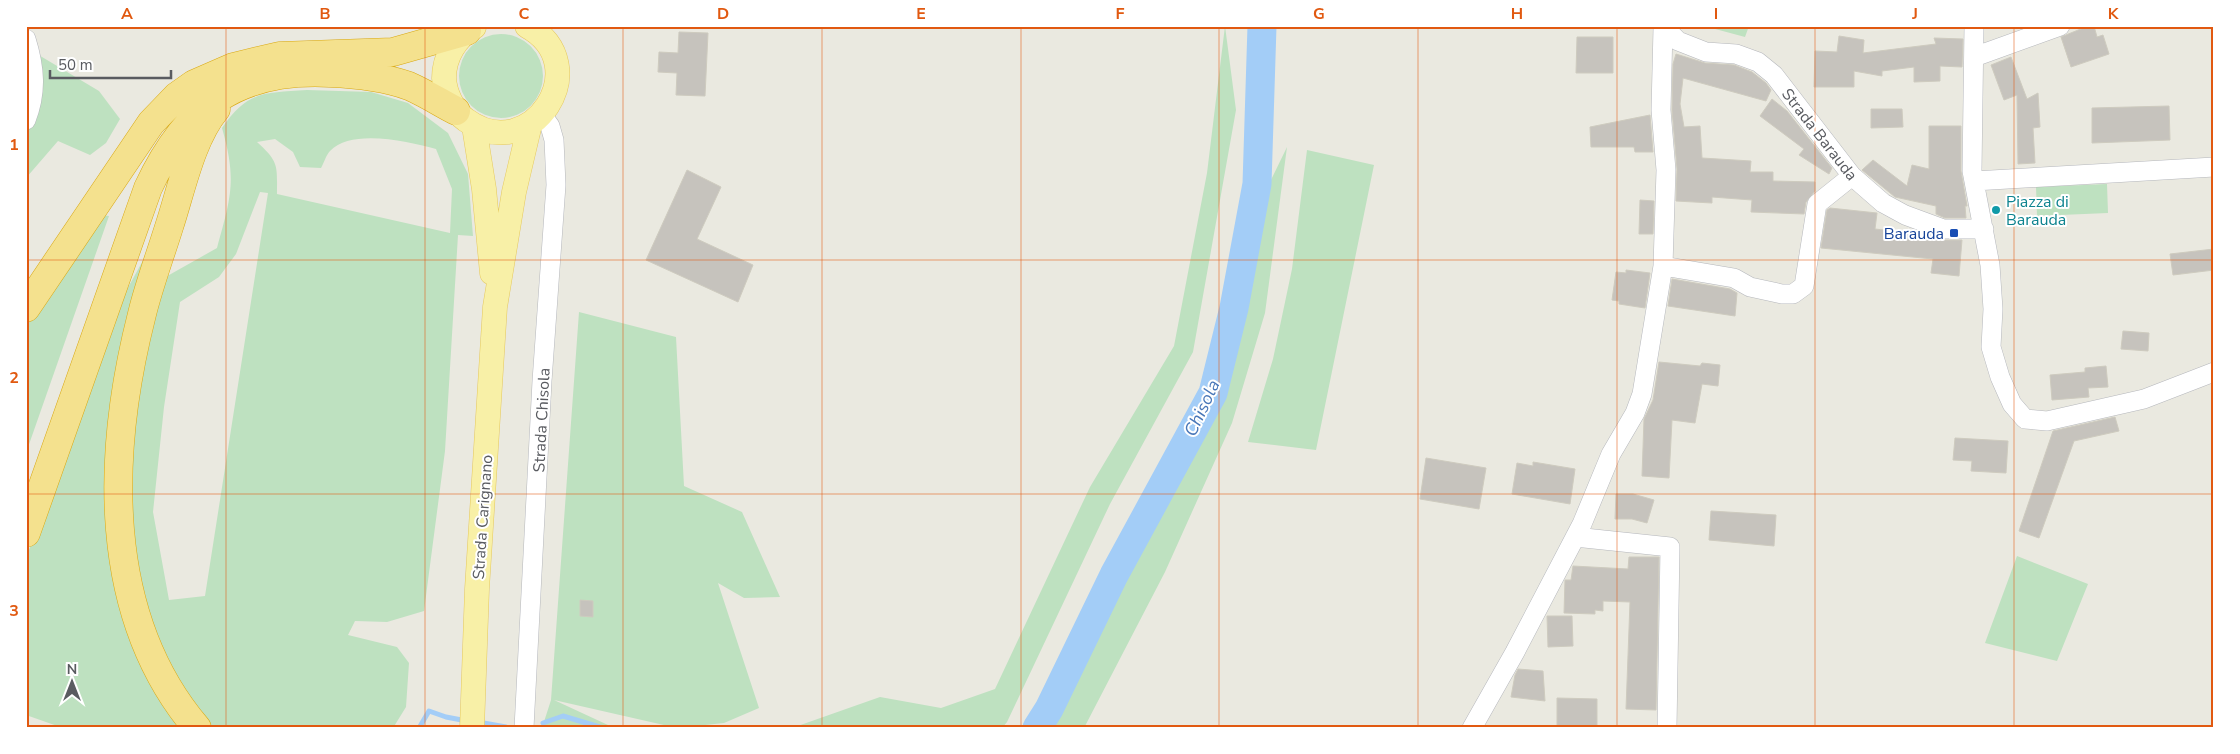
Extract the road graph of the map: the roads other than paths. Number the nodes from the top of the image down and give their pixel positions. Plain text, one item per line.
1 (527, 26) edge
2 (556, 26) edge
3 (1974, 26) edge
4 (2060, 26) edge
5 (1663, 27) edge
6 (471, 29) edge
7 (26, 39) edge
8 (555, 57) junction
9 (1974, 57) junction
10 (233, 67) junction
11 (264, 79) junction
12 (465, 118) junction
13 (536, 119) junction
14 (26, 120) edge
15 (2214, 167) edge
16 (1852, 176) junction
17 (1974, 181) junction
18 (1984, 229) junction
19 (1663, 266) junction
20 (495, 307) junction
21 (26, 308) edge
22 (2214, 372) edge
23 (26, 485) edge
24 (26, 533) edge
25 (1575, 537) junction
26 (1478, 727) edge
27 (197, 728) edge
28 (472, 728) edge
29 (524, 728) edge
30 (1667, 728) edge

1 - 8 main road
2 - 8 main road
3 - 9 street
4 - 9 street
5 - 16 street, Strada Barauda
5 - 19 street
6 - 10 highway
6 - 12 main road
7 - 14 street
8 - 13 main road
9 - 17 street
10 - 21 highway
10 - 23 highway
11 - 12 highway
11 - 24 highway
11 - 27 highway
12 - 13 main road
12 - 20 main road
13 - 20 main road
13 - 29 street, Strada Chisola
15 - 17 street
16 - 18 street, Strada Barauda
16 - 19 street
17 - 18 street
18 - 22 street
19 - 25 street
20 - 28 main road, Strada Carignano
25 - 26 street
25 - 30 street

